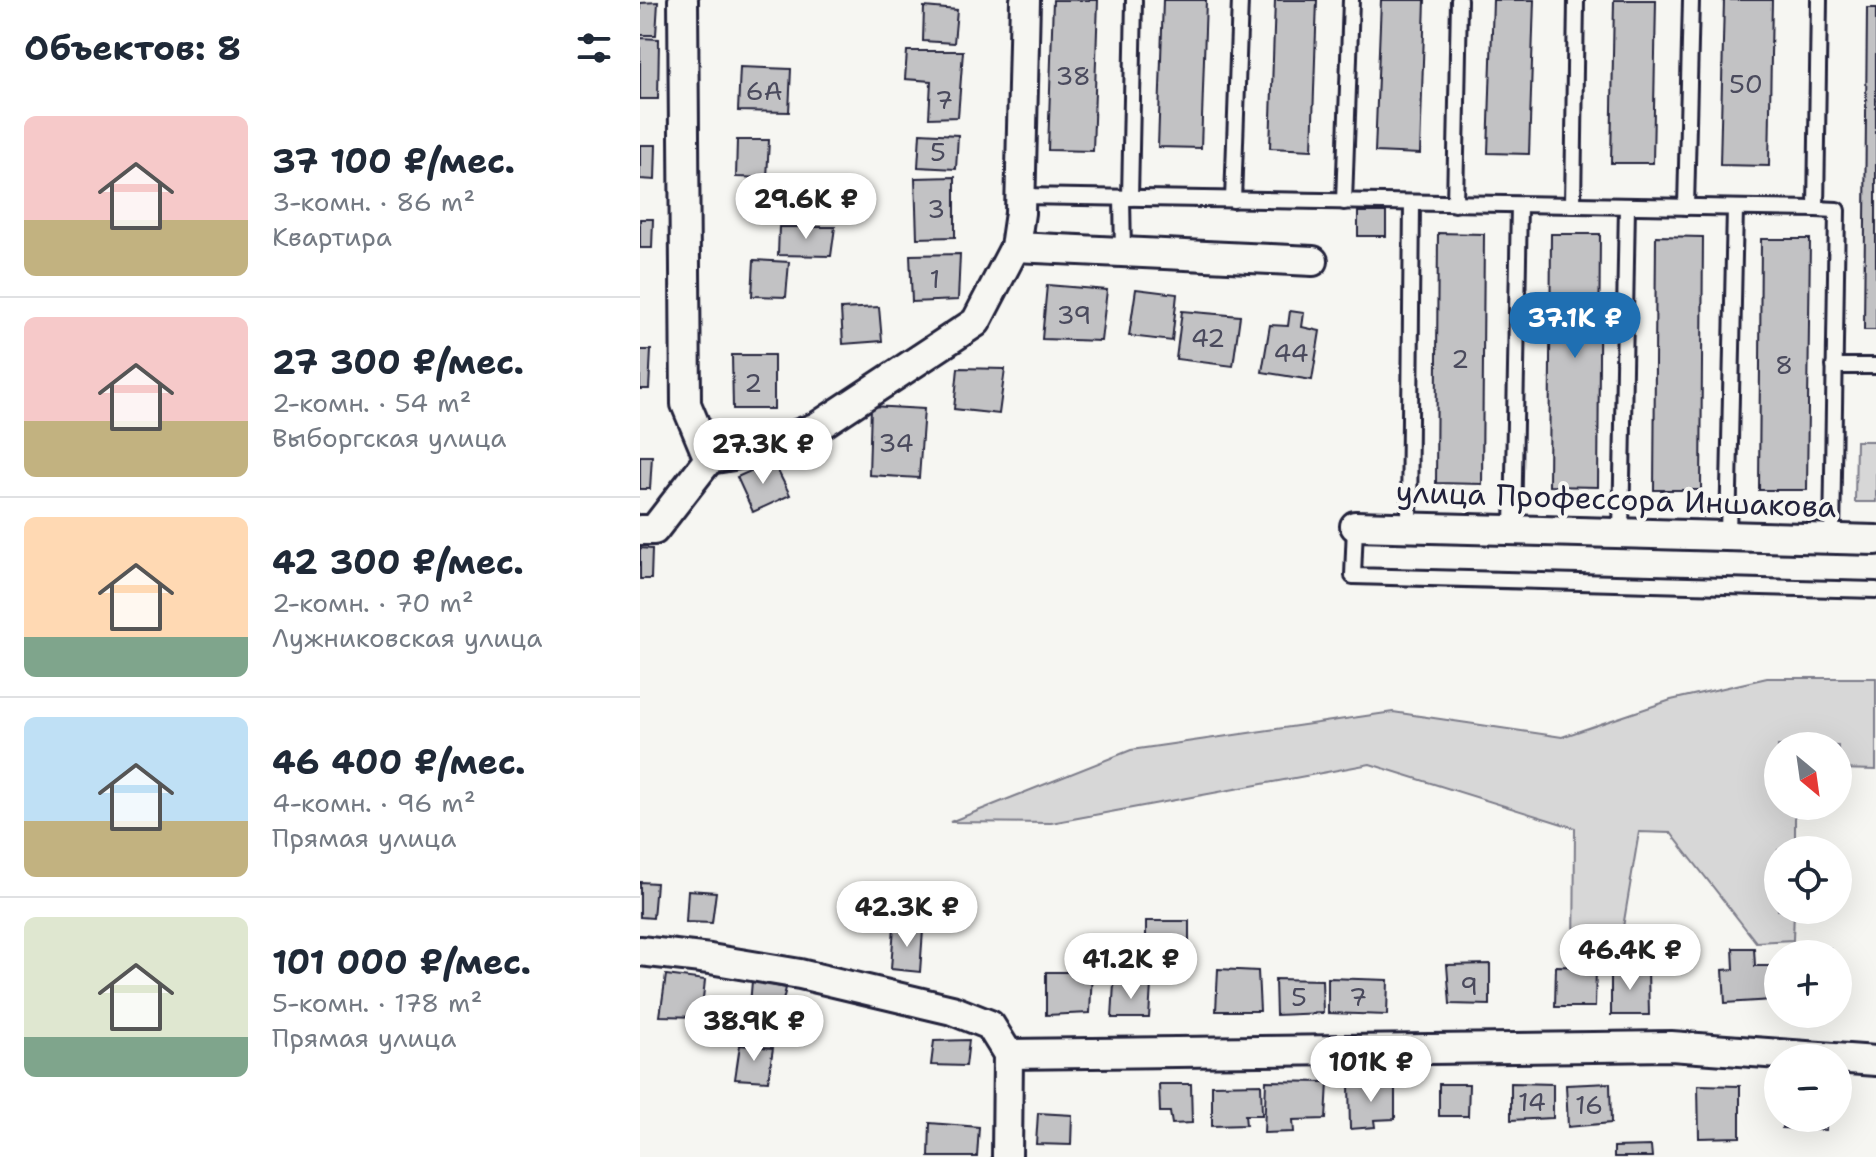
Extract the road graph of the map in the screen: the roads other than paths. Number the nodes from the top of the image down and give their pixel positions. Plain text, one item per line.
1 (683, 0) edge
2 (1025, 0) edge
3 (1134, 0) edge
4 (1240, 0) edge
5 (1351, 0) edge
6 (1459, 0) edge
7 (1576, 0) edge
8 (1691, 0) edge
9 (1819, 0) edge
10 (1020, 196) junction
11 (1126, 198) junction
12 (1233, 200) junction
13 (1344, 202) junction
14 (1412, 203) junction
15 (1455, 204) junction
16 (1519, 205) junction
17 (1573, 205) junction
18 (1627, 206) junction
19 (1686, 207) junction
20 (1735, 208) junction
21 (1816, 209) junction
22 (1015, 247) junction
23 (1123, 252) junction
24 (1313, 261) dead end
25 (1834, 366) junction
26 (1876, 366) edge
27 (709, 459) junction
28 (1355, 526) joint
29 (1409, 527) junction
30 (647, 530) edge
31 (1513, 530) junction
32 (1621, 533) junction
33 (1728, 536) junction
34 (1832, 539) junction
35 (1876, 540) edge
36 (1876, 590) edge
37 (640, 951) edge
38 (1008, 1054) junction
39 (1876, 1061) edge
40 (1007, 1157) edge

1 - 27 street
2 - 10 street
3 - 11 lane
4 - 12 lane
5 - 13 lane
6 - 15 lane
7 - 17 lane
8 - 19 lane
9 - 21 lane
10 - 11 lane
10 - 22 street
11 - 12 lane
11 - 23 lane
12 - 13 lane
13 - 14 lane
14 - 15 lane
14 - 29 lane
15 - 16 lane
16 - 17 lane
16 - 31 lane
17 - 18 lane
18 - 19 lane
18 - 32 lane
19 - 20 lane
20 - 21 lane
20 - 33 lane
21 - 25 lane
22 - 23 street
22 - 27 street
23 - 24 street
25 - 26 lane
25 - 34 lane
27 - 30 street
28 - 29 street, улица Профессора Иншакова
28 - 36 lane
29 - 31 street, улица Профессора Иншакова
31 - 32 street, улица Профессора Иншакова
32 - 33 street, улица Профессора Иншакова
33 - 34 street, улица Профессора Иншакова
34 - 35 street, улица Профессора Иншакова
37 - 38 street
38 - 39 street
38 - 40 street

